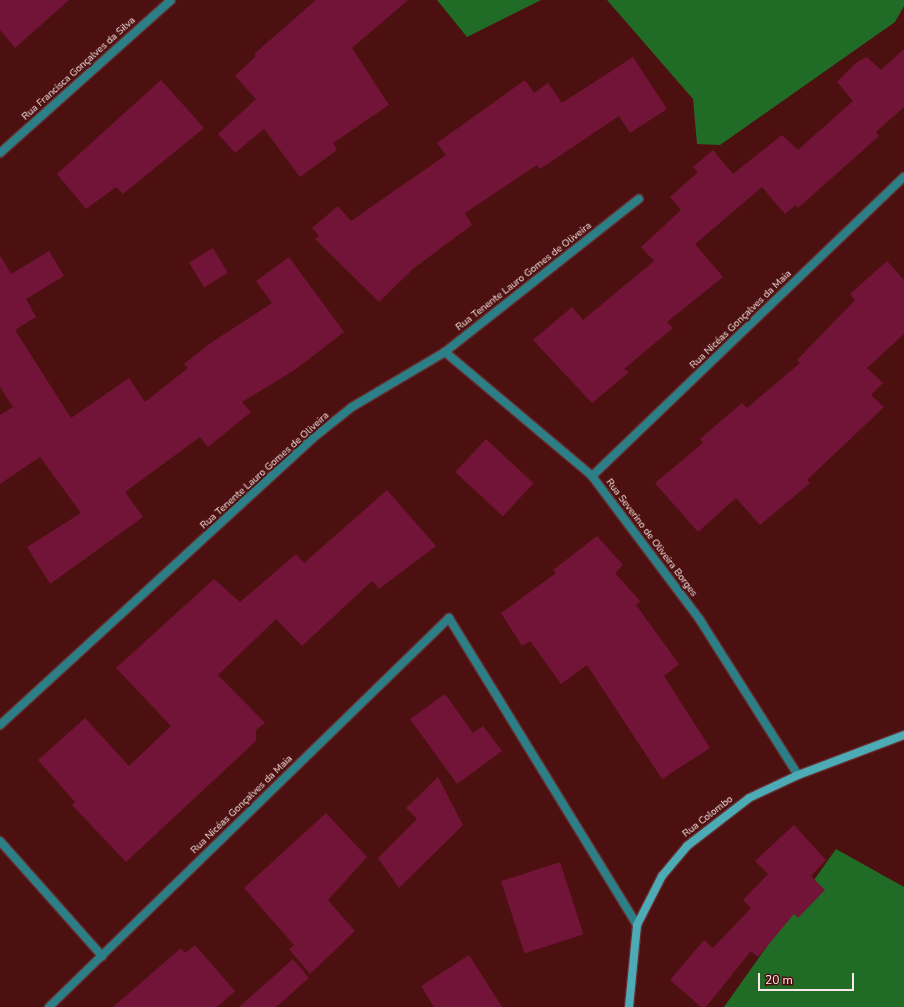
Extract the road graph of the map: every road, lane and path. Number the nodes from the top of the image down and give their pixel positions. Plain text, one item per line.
1 (171, 0) edge
2 (0, 153) edge
3 (904, 177) edge
4 (639, 199) dead end
5 (444, 352) junction
6 (592, 476) junction
7 (0, 725) edge
8 (904, 735) edge
9 (798, 775) junction
10 (0, 841) edge
11 (637, 925) junction
12 (102, 956) junction
13 (49, 1007) edge
14 (629, 1007) edge

1 - 2 street, Rua Francisca Gonçalves da Silva
3 - 6 street, Rua Nicéas Gonçalves da Maia
4 - 5 street, Rua Tenente Lauro Gomes de Oliveira
5 - 6 street, Rua Severino de Oliveira Borges
5 - 7 street, Rua Tenente Lauro Gomes de Oliveira
6 - 9 street, Rua Severino de Oliveira Borges
8 - 9 street, Rua Colombo
9 - 11 street, Rua Colombo
10 - 12 street
11 - 12 street, Rua Nicéas Gonçalves da Maia
11 - 14 street, Rua Colombo
12 - 13 street, Rua Nicéas Gonçalves da Maia

